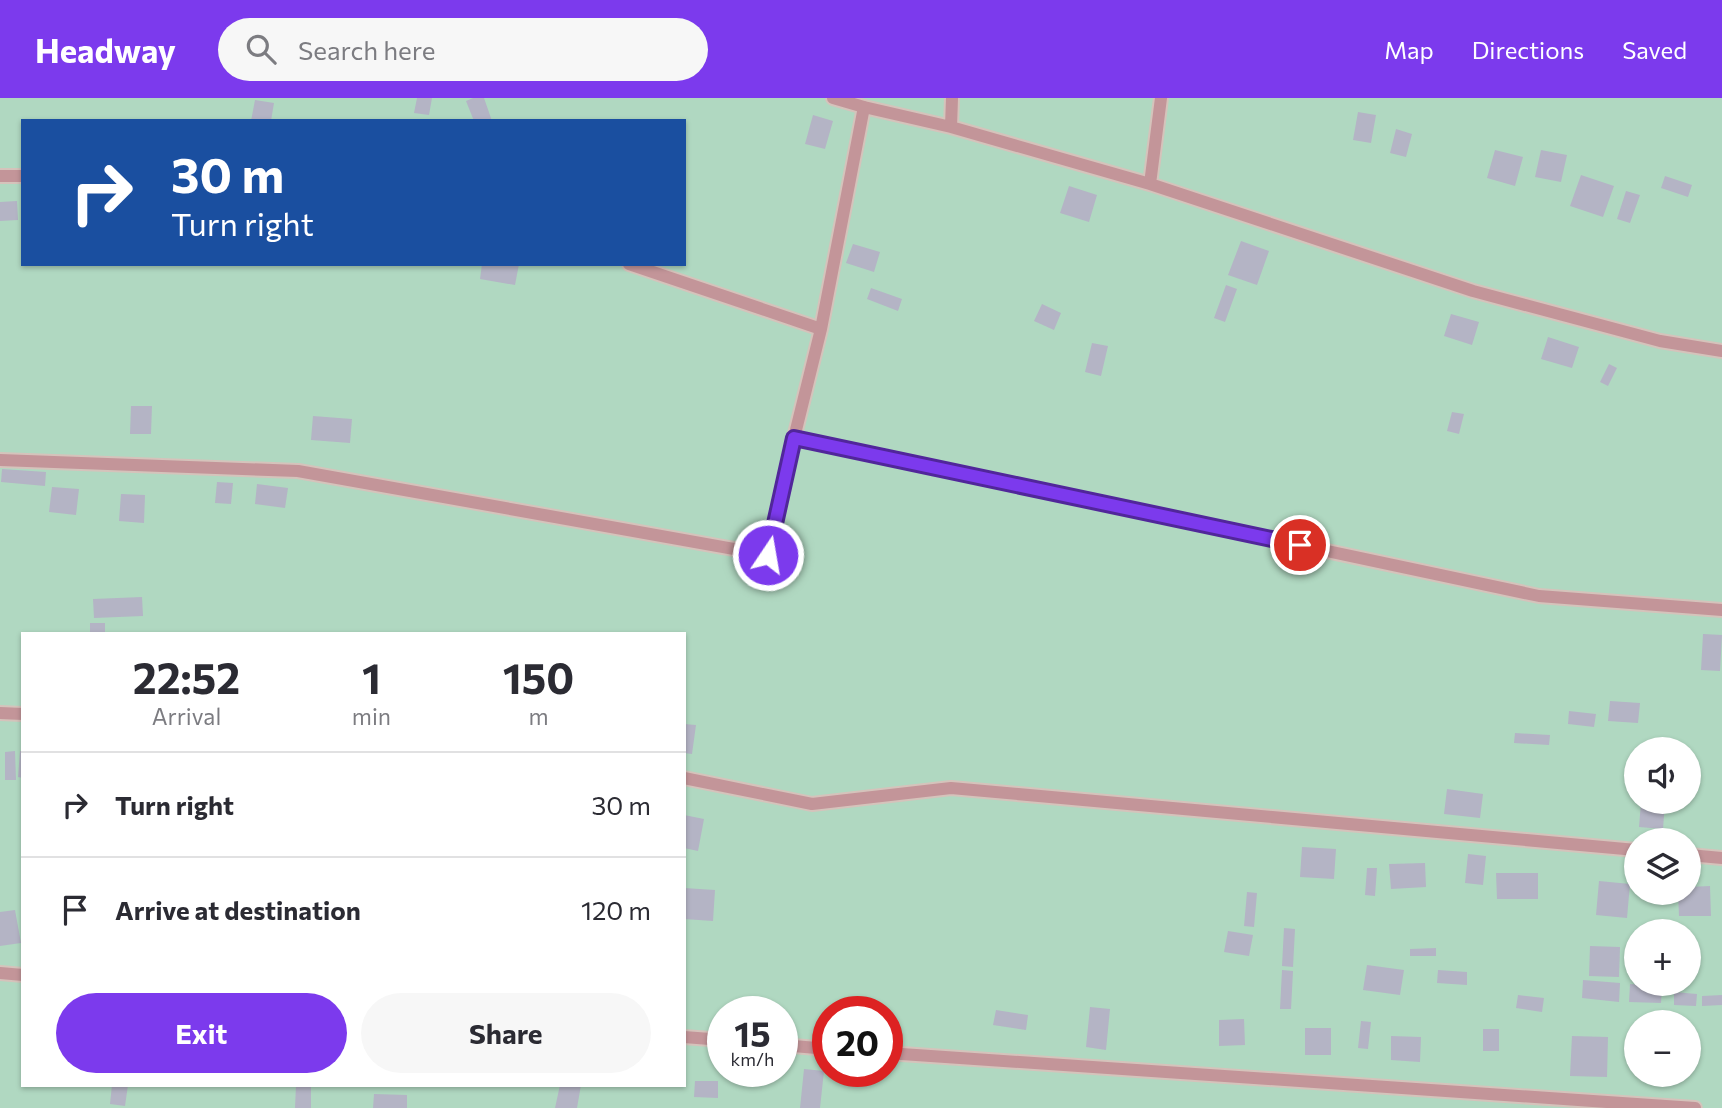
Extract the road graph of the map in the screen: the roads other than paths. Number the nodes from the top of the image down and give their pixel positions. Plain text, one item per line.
1 (833, 98) edge
2 (952, 98) edge
3 (1161, 98) edge
4 (864, 107) junction
5 (951, 127) junction
6 (0, 176) edge
7 (21, 176) edge
8 (1150, 184) junction
9 (635, 266) edge
10 (821, 329) junction
11 (1722, 351) edge
12 (794, 438) junction
13 (0, 460) edge
14 (1722, 610) edge
15 (0, 713) edge
16 (21, 714) edge
17 (686, 778) edge
18 (1624, 849) edge
19 (1701, 856) edge
20 (1722, 858) edge
21 (0, 973) edge
22 (21, 975) edge
23 (686, 1037) edge
24 (707, 1039) edge
25 (903, 1054) edge
26 (1695, 1108) edge

1 - 4 lane
2 - 5 lane
3 - 8 lane
4 - 5 lane
4 - 10 lane
5 - 8 lane
6 - 7 lane
8 - 11 lane
9 - 10 lane
10 - 12 lane
12 - 13 lane
12 - 14 lane
15 - 16 lane
17 - 18 lane
19 - 20 lane
21 - 22 lane
23 - 24 lane
25 - 26 lane

